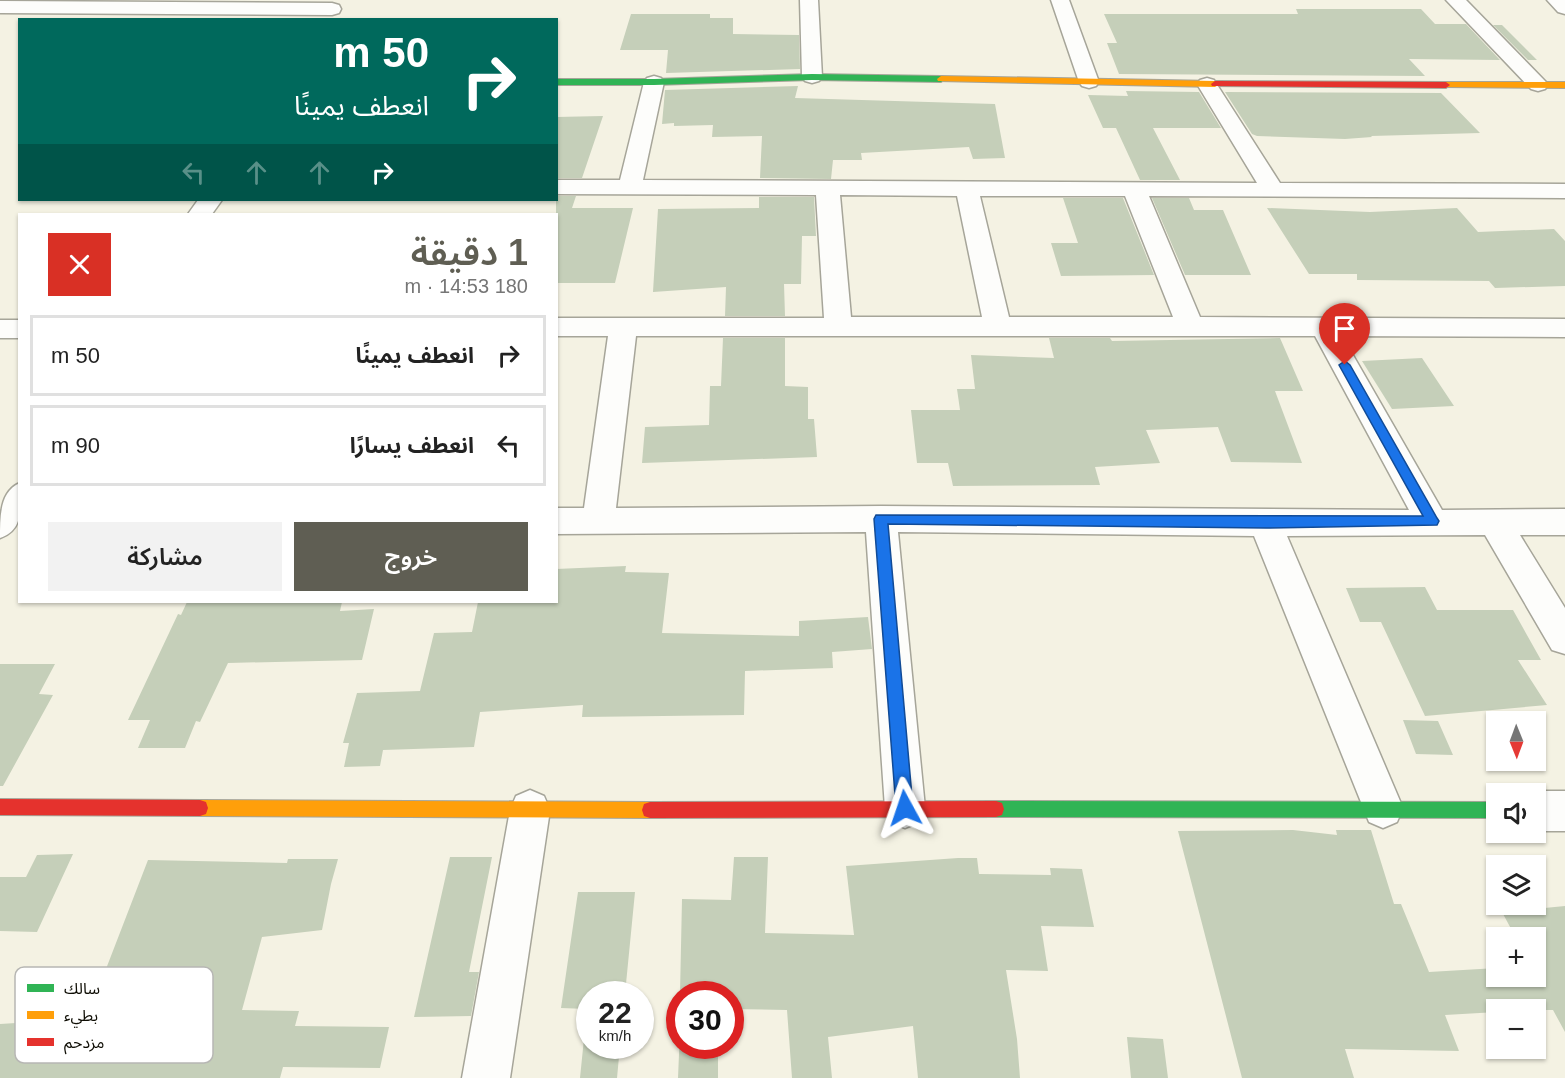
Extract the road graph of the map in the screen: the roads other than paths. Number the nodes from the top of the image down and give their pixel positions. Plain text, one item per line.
1 (809, 0) edge
2 (1060, 0) edge
3 (1455, 0) edge
4 (1556, 0) edge
5 (1565, 8) edge
6 (332, 9) edge
7 (4, 16) edge
8 (812, 77) junction
9 (558, 82) edge
10 (654, 82) junction
11 (1089, 82) junction
12 (1207, 84) junction
13 (1538, 85) junction
14 (1565, 85) edge
15 (558, 187) edge
16 (630, 188) junction
17 (827, 188) junction
18 (967, 189) junction
19 (1134, 190) junction
20 (1273, 190) junction
21 (1565, 190) edge
22 (997, 326) junction
23 (1190, 326) junction
24 (1323, 326) junction
25 (558, 327) edge
26 (623, 327) junction
27 (838, 327) junction
28 (0, 328) edge
29 (18, 328) edge
30 (1565, 328) edge
31 (18, 498) edge
32 (881, 519) junction
33 (558, 521) edge
34 (598, 521) junction
35 (1432, 521) junction
36 (1494, 521) junction
37 (1565, 522) edge
38 (1266, 523) junction
39 (0, 524) edge
40 (18, 524) edge
41 (1565, 639) edge
42 (0, 807) edge
43 (905, 808) junction
44 (1383, 808) junction
45 (530, 810) junction
46 (1486, 810) edge
47 (1546, 811) edge
48 (1565, 811) edge
49 (486, 1078) edge

1 - 8 street
2 - 11 street
3 - 13 street
4 - 5 street
6 - 7 street
8 - 10 street
8 - 11 street
9 - 10 street
10 - 16 street
11 - 12 street
12 - 13 street
12 - 20 street
13 - 14 street
15 - 16 street
16 - 17 street
17 - 18 street
17 - 27 street
18 - 19 street
18 - 22 street
19 - 20 street
19 - 23 street
20 - 21 street
22 - 23 street
22 - 27 street
23 - 24 street
24 - 30 street
24 - 35 street
25 - 26 street
26 - 27 street
26 - 34 street
28 - 29 street
31 - 39 street
32 - 34 street
32 - 38 street
32 - 43 street
33 - 34 street
35 - 36 street
35 - 38 street
36 - 37 street
36 - 41 street
38 - 44 street
39 - 40 street
42 - 45 street
43 - 44 street
43 - 45 street
44 - 46 street
45 - 49 street
47 - 48 street

